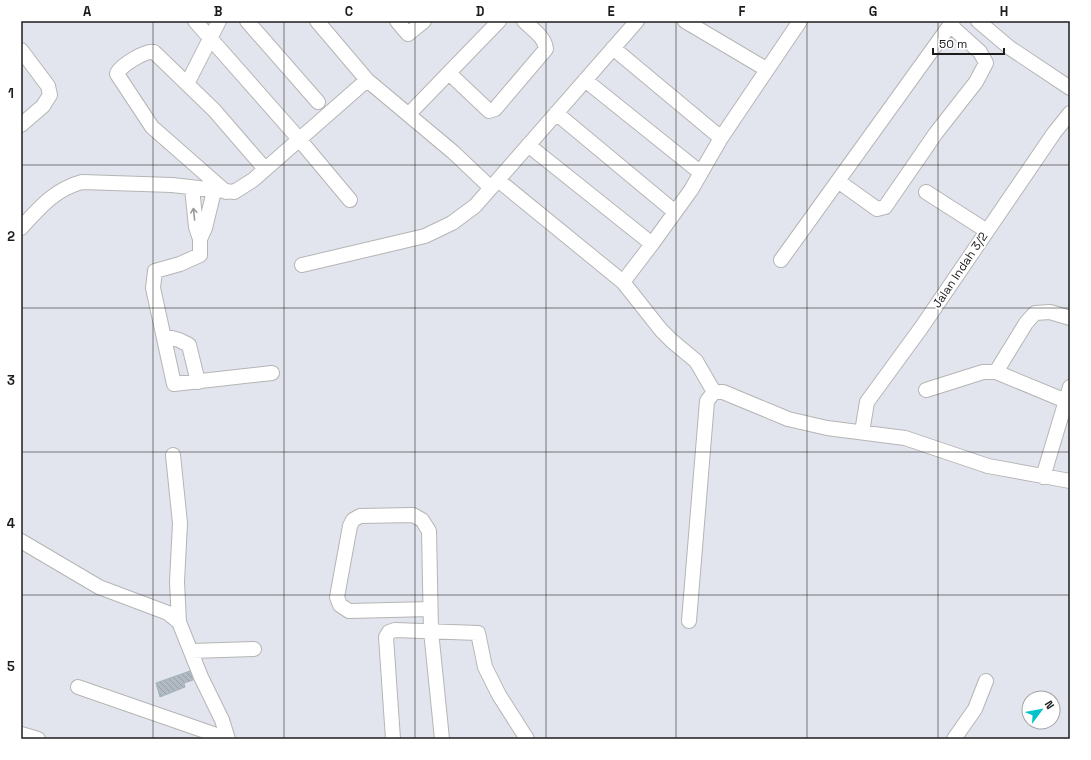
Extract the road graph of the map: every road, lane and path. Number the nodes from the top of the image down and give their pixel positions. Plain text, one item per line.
1 (195, 21) edge
2 (219, 21) edge
3 (247, 21) edge
4 (317, 21) edge
5 (397, 21) edge
6 (424, 21) edge
7 (500, 21) edge
8 (524, 21) edge
9 (637, 21) edge
10 (685, 21) edge
11 (800, 21) edge
12 (978, 21) edge
13 (952, 23) edge
14 (211, 39) junction
15 (613, 48) junction
16 (21, 50) edge
17 (766, 69) junction
18 (449, 73) junction
19 (368, 80) junction
20 (585, 80) junction
21 (187, 84) junction
22 (1070, 88) edge
23 (318, 102) dead end
24 (556, 113) junction
25 (1070, 113) edge
26 (409, 114) junction
27 (21, 125) edge
28 (721, 138) junction
29 (299, 139) junction
30 (528, 146) junction
31 (265, 169) junction
32 (701, 173) junction
33 (838, 181) junction
34 (494, 184) junction
35 (192, 188) junction
36 (220, 191) junction
37 (926, 192) dead end
38 (350, 200) dead end
39 (675, 212) junction
40 (21, 228) edge
41 (987, 231) junction
42 (200, 239) junction
43 (652, 244) junction
44 (781, 260) dead end
45 (302, 265) dead end
46 (623, 282) junction
47 (1070, 318) edge
48 (164, 336) junction
49 (996, 372) junction
50 (272, 373) dead end
51 (198, 382) junction
52 (1070, 387) edge
53 (926, 390) dead end
54 (714, 392) junction
55 (1066, 401) junction
56 (862, 432) junction
57 (173, 455) dead end
58 (1043, 477) junction
59 (1070, 481) edge
60 (21, 541) edge
61 (430, 609) junction
62 (179, 622) junction
63 (689, 622) dead end
64 (431, 631) junction
65 (254, 649) dead end
66 (191, 651) junction
67 (986, 680) dead end
68 (78, 687) dead end
69 (21, 734) edge
70 (38, 739) edge
71 (393, 739) edge
72 (442, 739) edge
73 (527, 739) edge
74 (954, 739) edge

1 - 14 street
2 - 14 street
3 - 23 street
4 - 19 street
5 - 6 street
7 - 18 street
8 - 18 street
9 - 15 street
10 - 17 street
11 - 17 street
12 - 22 street
13 - 33 street
13 - 33 street
14 - 21 street
14 - 29 street
15 - 20 street
15 - 28 street
16 - 27 street
17 - 28 street
18 - 26 street
19 - 26 street
19 - 29 street
20 - 24 street
20 - 32 street
21 - 31 street
21 - 36 street
24 - 30 street
24 - 39 street
25 - 41 street, Jalan Indah 3/2
26 - 34 street
28 - 32 street
29 - 31 street
29 - 38 street
30 - 34 street
30 - 43 street
31 - 36 street
32 - 39 street
33 - 44 street
34 - 45 street
34 - 46 street
35 - 36 street
35 - 40 street
42 -> 35 street
36 - 42 street
37 - 41 street
39 - 43 street
41 - 56 street, Jalan Indah 3/2
42 - 48 street
43 - 46 street
46 - 54 street
47 - 49 street
48 - 51 street
48 - 51 street
49 - 53 street
49 - 55 street
50 - 51 street
52 - 55 street
54 - 56 street
54 - 63 street
55 - 58 street
56 - 58 street
57 - 62 street
58 - 59 street
60 - 62 street
61 - 61 street
61 - 64 street
62 - 66 street
64 - 71 street
64 - 72 street
64 - 73 street
65 - 66 street
66 - 68 street
67 - 74 street
69 - 70 street

